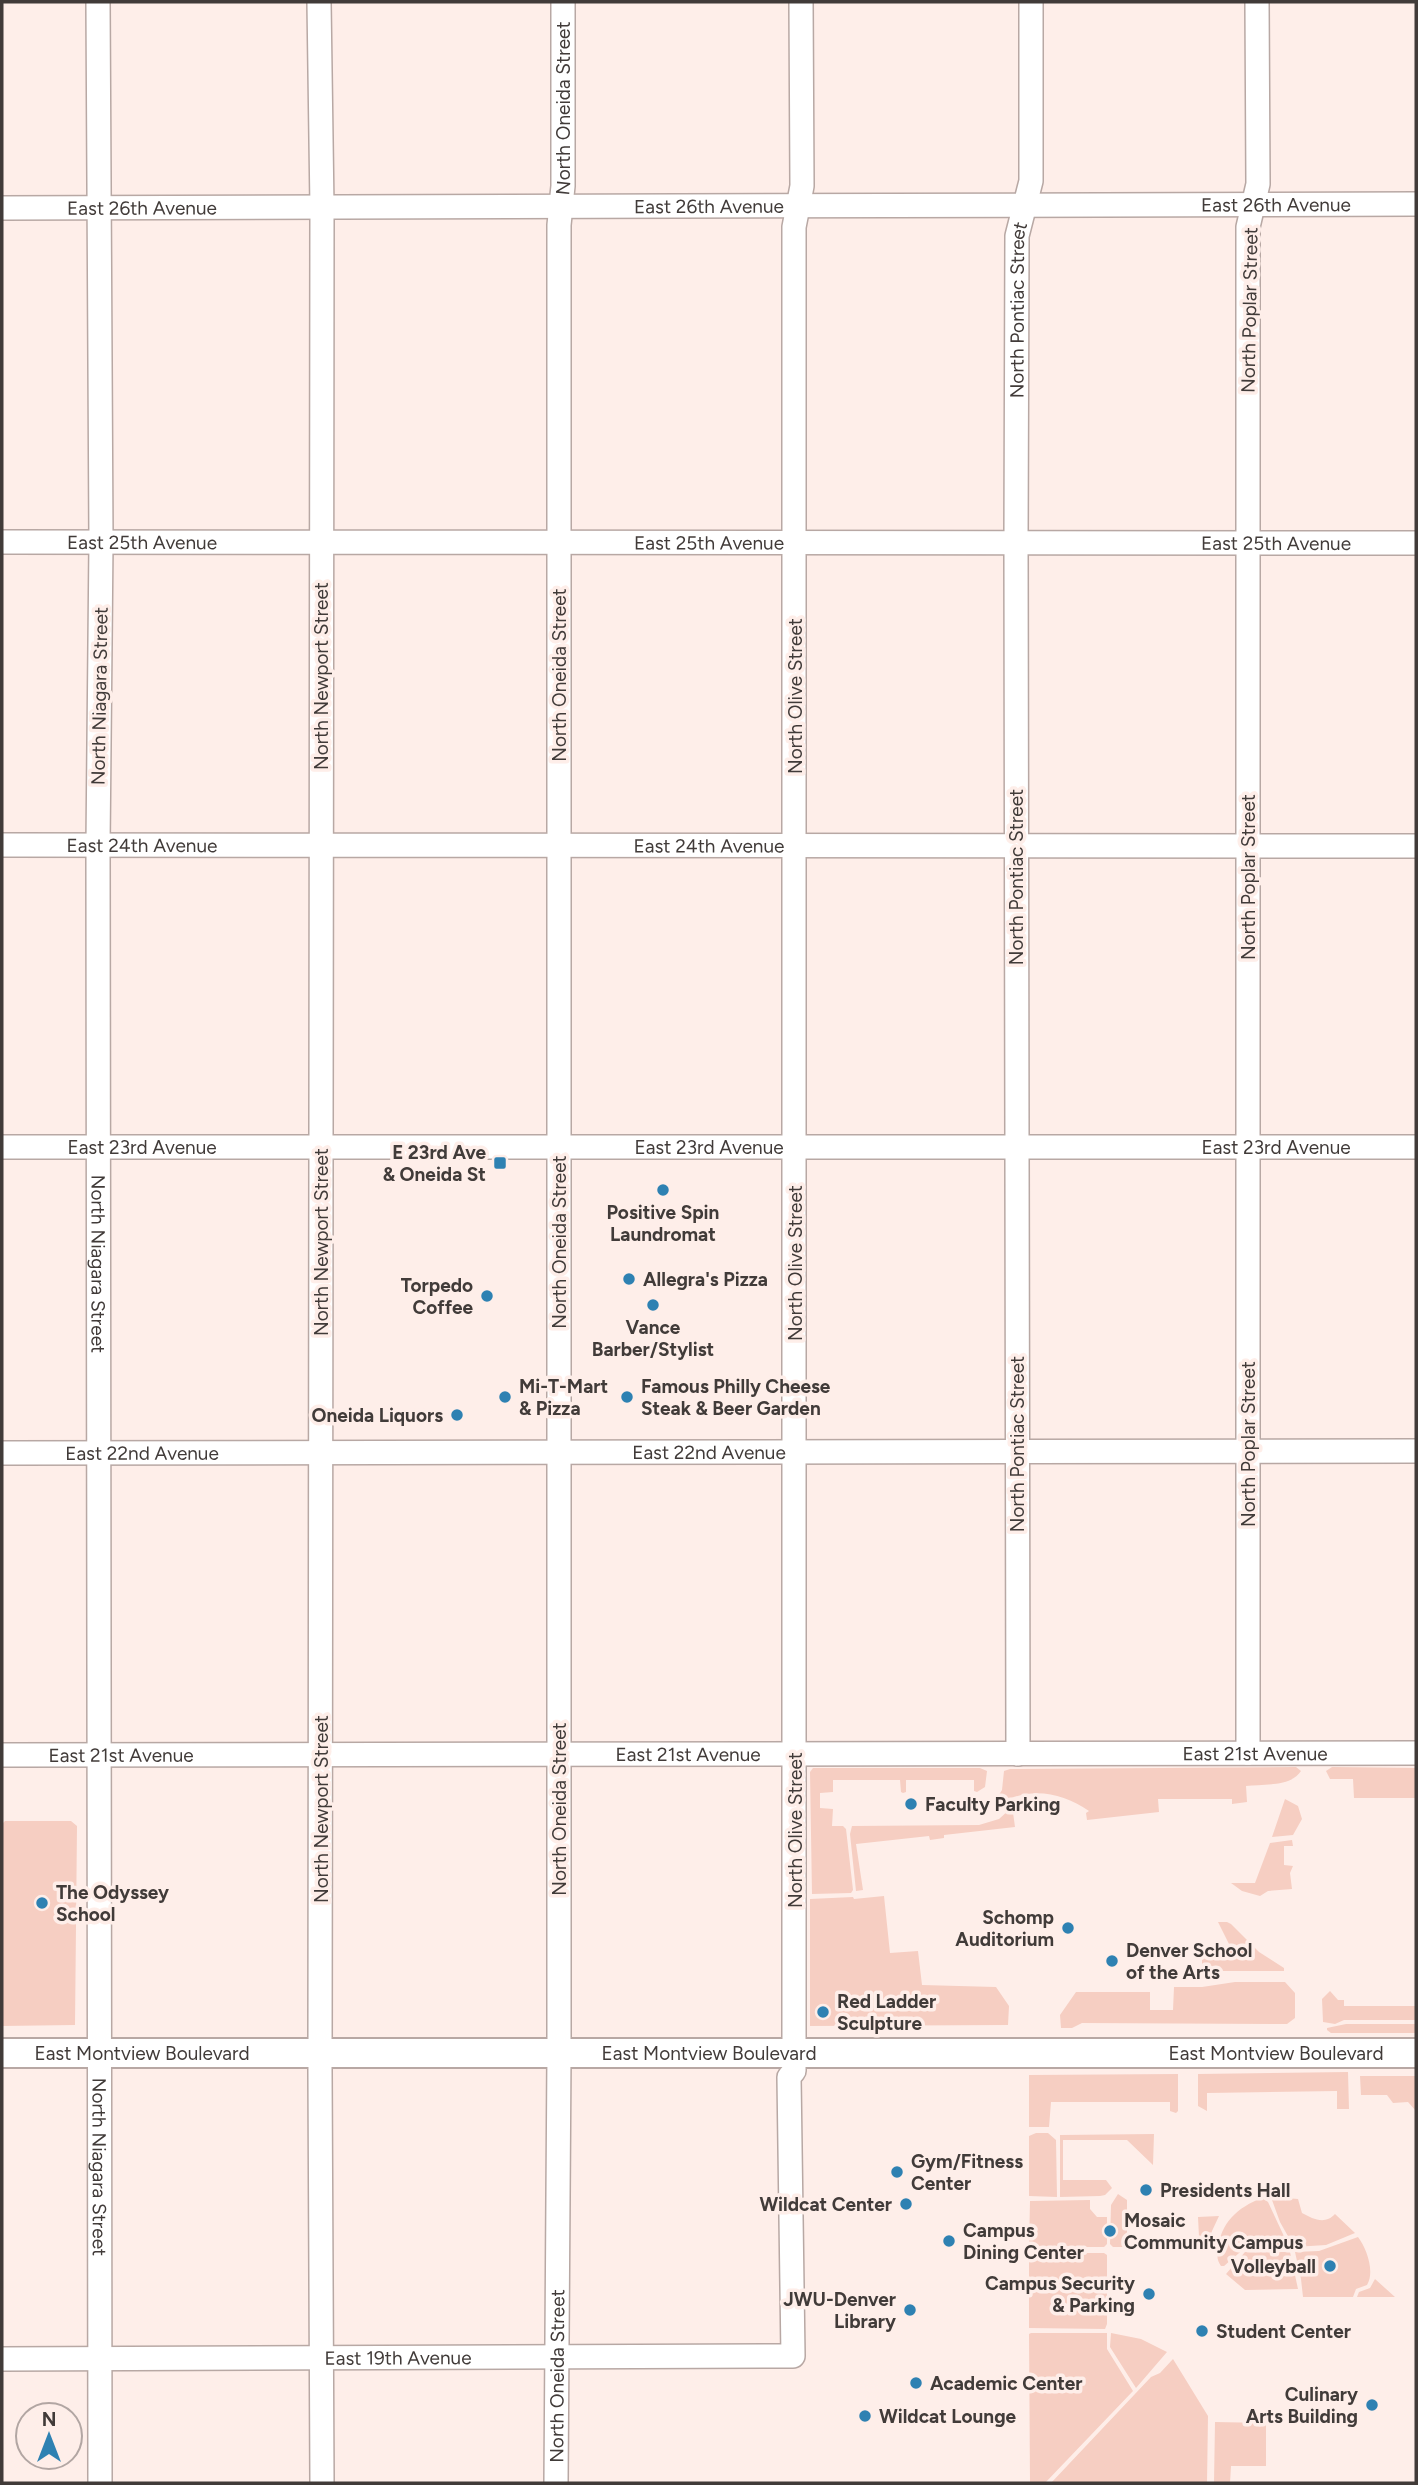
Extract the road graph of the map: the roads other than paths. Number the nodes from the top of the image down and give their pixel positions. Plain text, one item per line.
1 (97, 2) edge
2 (320, 2) edge
3 (563, 2) edge
4 (801, 2) edge
5 (1031, 2) edge
6 (1257, 2) edge
7 (1416, 204) edge
8 (1253, 205) junction
9 (1025, 206) junction
10 (561, 207) junction
11 (798, 207) junction
12 (2, 208) edge
13 (97, 208) junction
14 (321, 208) junction
15 (2, 542) edge
16 (101, 542) junction
17 (321, 542) junction
18 (559, 542) junction
19 (795, 543) junction
20 (1016, 543) junction
21 (1248, 543) junction
22 (1416, 543) edge
23 (2, 845) edge
24 (98, 845) junction
25 (321, 845) junction
26 (559, 845) junction
27 (794, 845) junction
28 (1016, 845) junction
29 (1248, 845) junction
30 (1416, 846) edge
31 (2, 1147) edge
32 (99, 1147) junction
33 (321, 1147) junction
34 (559, 1147) junction
35 (795, 1147) junction
36 (1017, 1147) junction
37 (1248, 1147) junction
38 (1416, 1147) edge
39 (1247, 1451) junction
40 (1416, 1451) edge
41 (559, 1452) junction
42 (795, 1452) junction
43 (1017, 1452) junction
44 (2, 1453) edge
45 (99, 1453) junction
46 (321, 1453) junction
47 (1248, 1753) junction
48 (1416, 1753) edge
49 (322, 1754) junction
50 (559, 1754) junction
51 (795, 1754) junction
52 (1018, 1754) junction
53 (2, 1755) edge
54 (99, 1755) junction
55 (2, 2053) edge
56 (99, 2053) junction
57 (320, 2053) junction
58 (794, 2053) junction
59 (1416, 2053) edge
60 (559, 2054) junction
61 (793, 2356) joint
62 (556, 2357) junction
63 (2, 2359) edge
64 (99, 2359) junction
65 (321, 2359) junction
66 (100, 2483) edge
67 (321, 2483) edge
68 (556, 2483) edge

1 - 13 street, North Niagara Street
2 - 14 street, North Newport Street
3 - 10 street, North Oneida Street
4 - 11 street, North Olive Street
5 - 9 street, North Pontiac Street
6 - 8 street, North Poplar Street
7 - 8 street, East 26th Avenue
8 - 9 street, East 26th Avenue
8 - 21 street, North Poplar Street
9 - 11 street, East 26th Avenue
9 - 20 street, North Pontiac Street
10 - 11 street, East 26th Avenue
10 - 14 street, East 26th Avenue
10 - 18 street, North Oneida Street
11 - 19 street, North Olive Street
12 - 13 street, East 26th Avenue
13 - 14 street, East 26th Avenue
13 - 16 street, North Niagara Street
14 - 17 street, North Newport Street
15 - 16 street, East 25th Avenue
16 - 17 street, East 25th Avenue
16 - 24 street, North Niagara Street
17 - 18 street, East 25th Avenue
17 - 25 street, North Newport Street
18 - 19 street, East 25th Avenue
18 - 26 street, North Oneida Street
19 - 20 street, East 25th Avenue
19 - 27 street, North Olive Street
20 - 21 street, East 25th Avenue
20 - 28 street, North Pontiac Street
21 - 22 street, East 25th Avenue
21 - 29 street, North Poplar Street
23 - 24 street, East 24th Avenue
24 - 25 street, East 24th Avenue
24 - 32 street, North Niagara Street
25 - 26 street, East 24th Avenue
25 - 33 street, North Newport Street
26 - 27 street, East 24th Avenue
26 - 34 street, North Oneida Street
27 - 28 street, East 24th Avenue
27 - 35 street, North Olive Street
28 - 29 street, East 24th Avenue
28 - 36 street, North Pontiac Street
29 - 30 street, East 24th Avenue
29 - 37 street, North Poplar Street
31 - 32 street, East 23rd Avenue
32 - 33 street, East 23rd Avenue
32 - 45 street, North Niagara Street
33 - 34 street, East 23rd Avenue
33 - 46 street, North Newport Street
34 - 35 street, East 23rd Avenue
34 - 41 street, North Oneida Street
35 - 36 street, East 23rd Avenue
35 - 42 street, North Olive Street
36 - 37 street, East 23rd Avenue
36 - 43 street, North Pontiac Street
37 - 38 street, East 23rd Avenue
37 - 39 street, North Poplar Street
39 - 40 street, East 22nd Avenue
39 - 43 street, East 22nd Avenue
39 - 47 street, North Poplar Street
41 - 42 street, East 22nd Avenue
41 - 46 street, East 22nd Avenue
41 - 50 street, North Oneida Street
42 - 43 street, East 22nd Avenue
42 - 51 street, North Olive Street
43 - 52 street, North Pontiac Street
44 - 45 street, East 22nd Avenue
45 - 46 street, East 22nd Avenue
45 - 54 street, North Niagara Street
46 - 49 street, North Newport Street
47 - 48 street, East 21st Avenue
47 - 52 street, East 21st Avenue
49 - 50 street, East 21st Avenue
49 - 54 street, East 21st Avenue
49 - 57 street, North Newport Street
50 - 51 street, East 21st Avenue
50 - 60 street, North Oneida Street
51 - 52 street, East 21st Avenue
51 - 58 street, North Olive Street
53 - 54 street, East 21st Avenue
54 - 56 street, North Niagara Street
55 - 56 main road, East Montview Boulevard
56 - 57 main road, East Montview Boulevard
56 - 64 street, North Niagara Street
57 - 60 main road, East Montview Boulevard
57 - 65 street, North Newport Street
58 - 59 main road, East Montview Boulevard
58 - 60 main road, East Montview Boulevard
58 - 61 street, North Olive Street
60 - 62 street, North Oneida Street
61 - 62 street, East 19th Avenue
62 - 65 street, East 19th Avenue
62 - 68 street, North Oneida Street
63 - 64 street, East 19th Avenue
64 - 65 street, East 19th Avenue
64 - 66 street, North Niagara Street
65 - 67 street, North Newport Street

